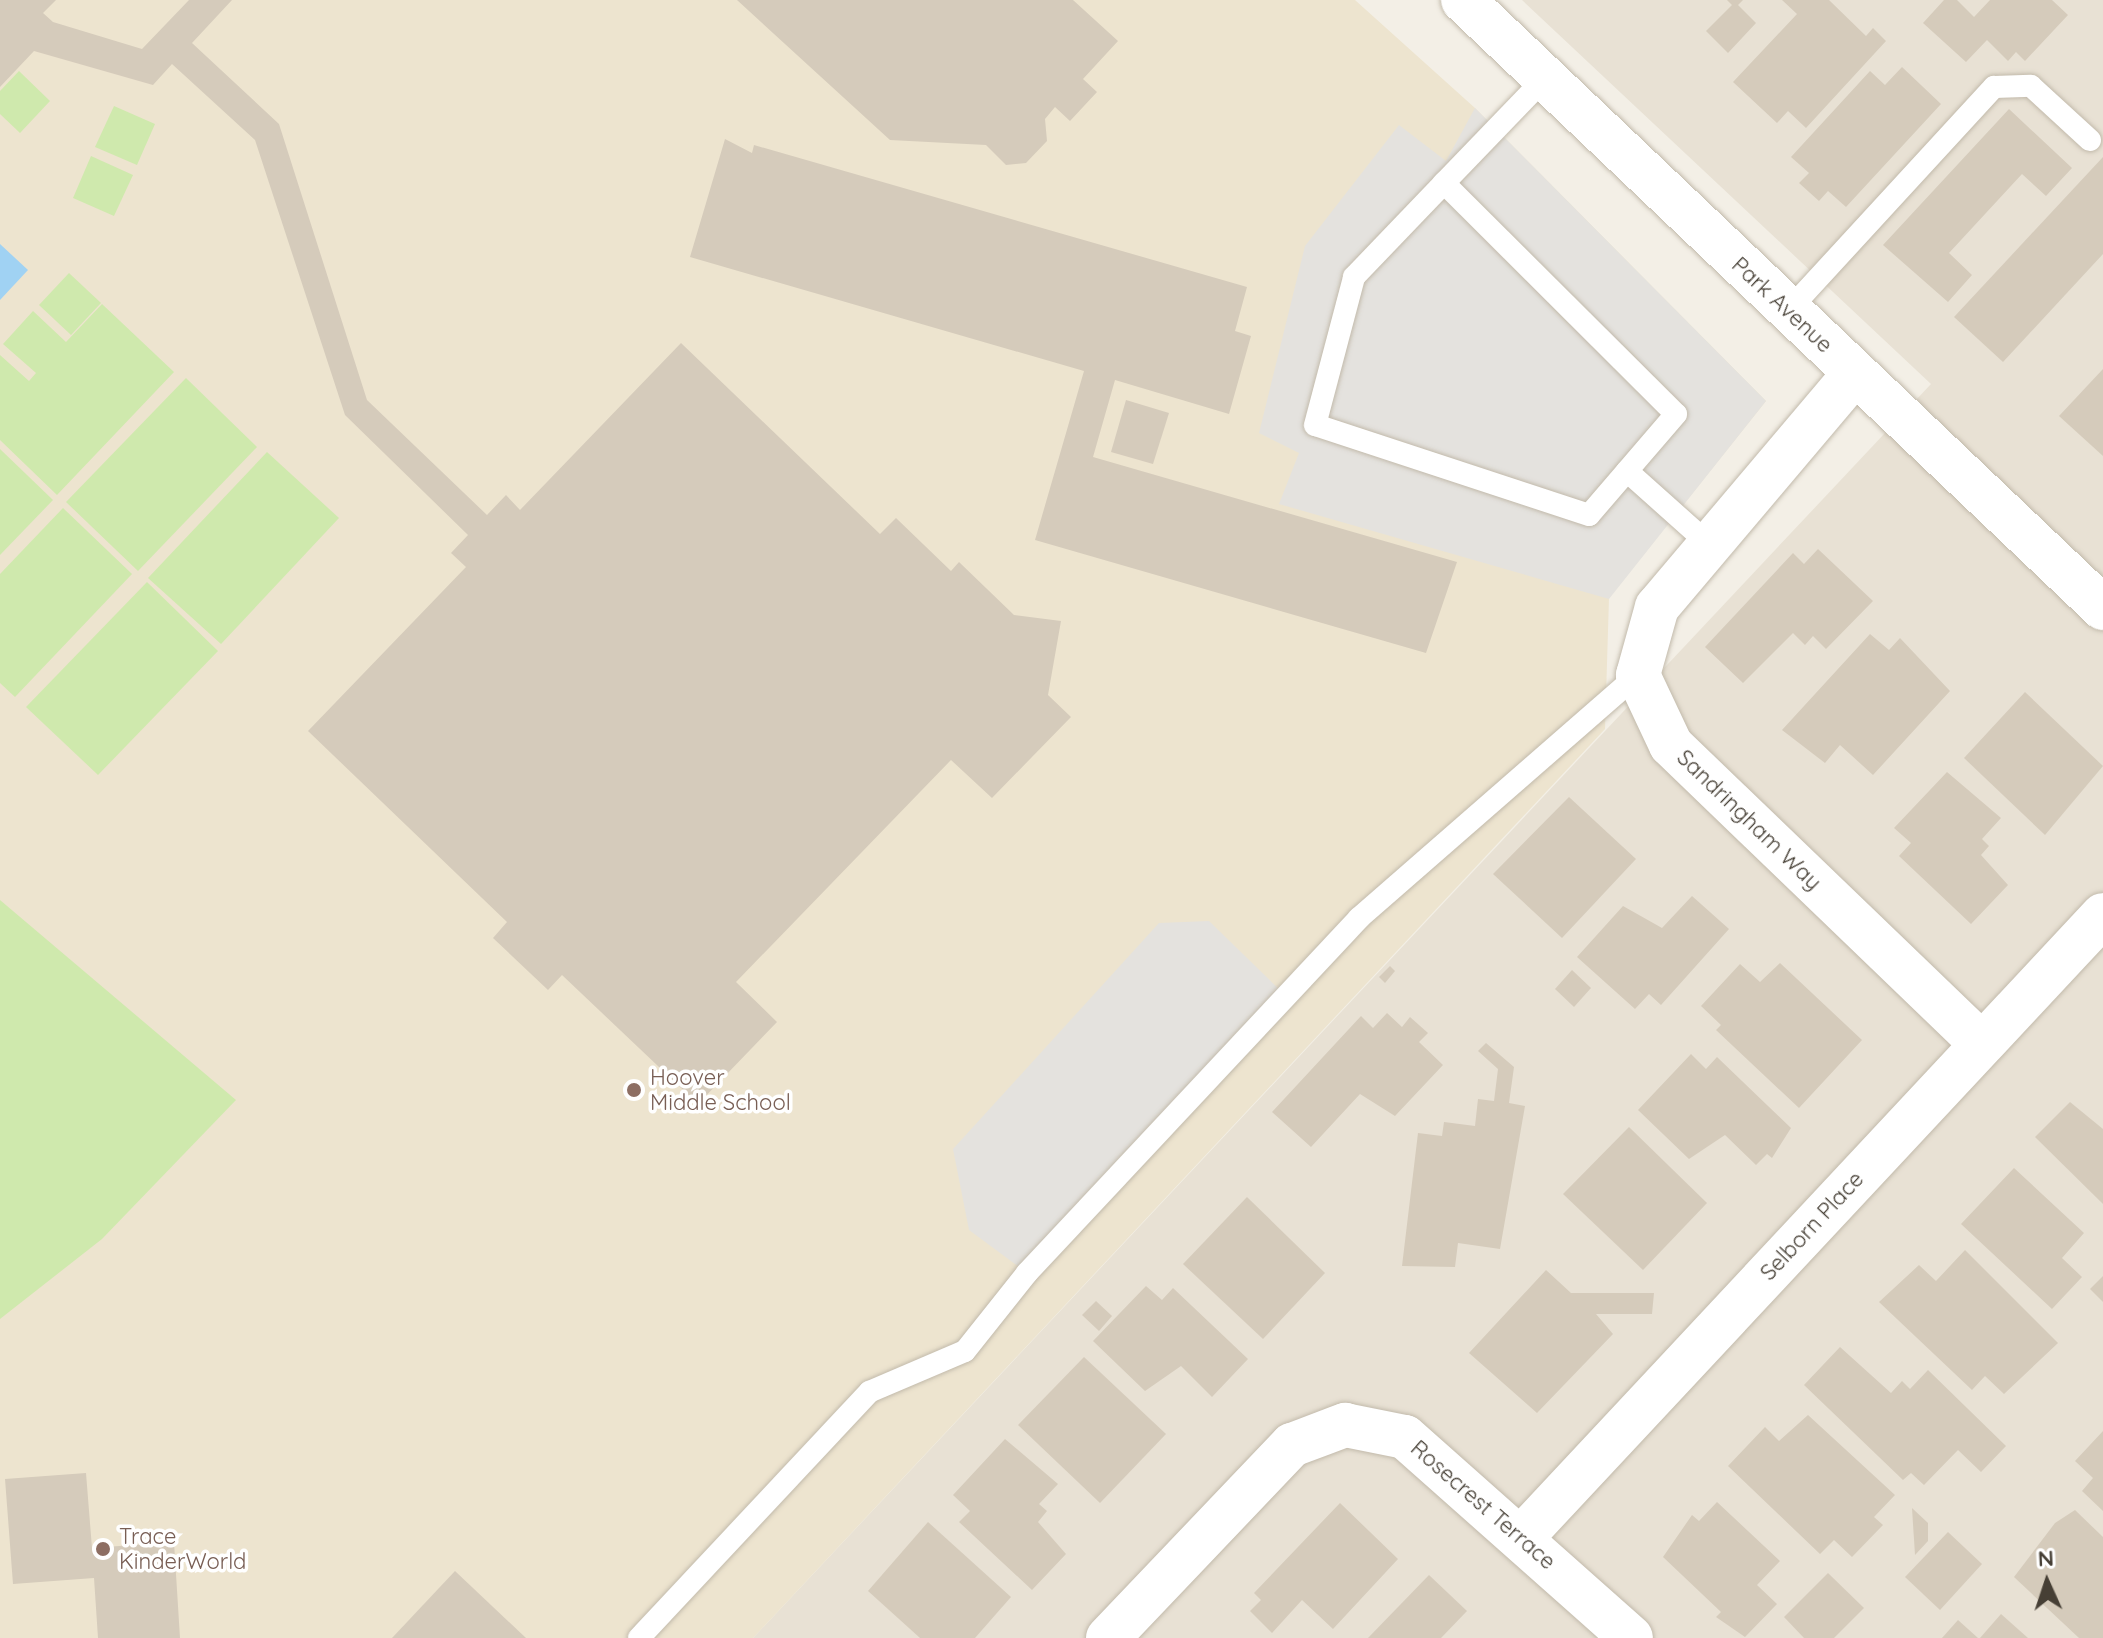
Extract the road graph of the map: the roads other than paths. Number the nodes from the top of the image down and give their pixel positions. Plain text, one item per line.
1 (1463, 0) edge
2 (1544, 79) junction
3 (2090, 140) dead end
4 (1444, 183) junction
5 (1787, 312) junction
6 (1855, 373) junction
7 (1627, 471) junction
8 (1711, 546) junction
9 (2103, 608) edge
10 (1638, 675) junction
11 (2103, 915) edge
12 (1982, 1044) junction
13 (1522, 1537) junction
14 (639, 1638) edge
15 (1108, 1638) edge
16 (1631, 1638) edge

1 - 2 street, Park Avenue
2 - 4 lane
2 - 5 street, Park Avenue
3 - 5 lane
4 - 7 lane
4 - 7 lane
5 - 6 street, Park Avenue
6 - 8 street
6 - 9 street, Park Avenue
7 - 8 lane
8 - 10 street
10 - 12 street, Sandringham Way
10 - 14 lane
11 - 12 street, Selborn Place
12 - 13 street, Selborn Place
13 - 15 street, Rosecrest Terrace
13 - 16 street, Rosecrest Terrace

